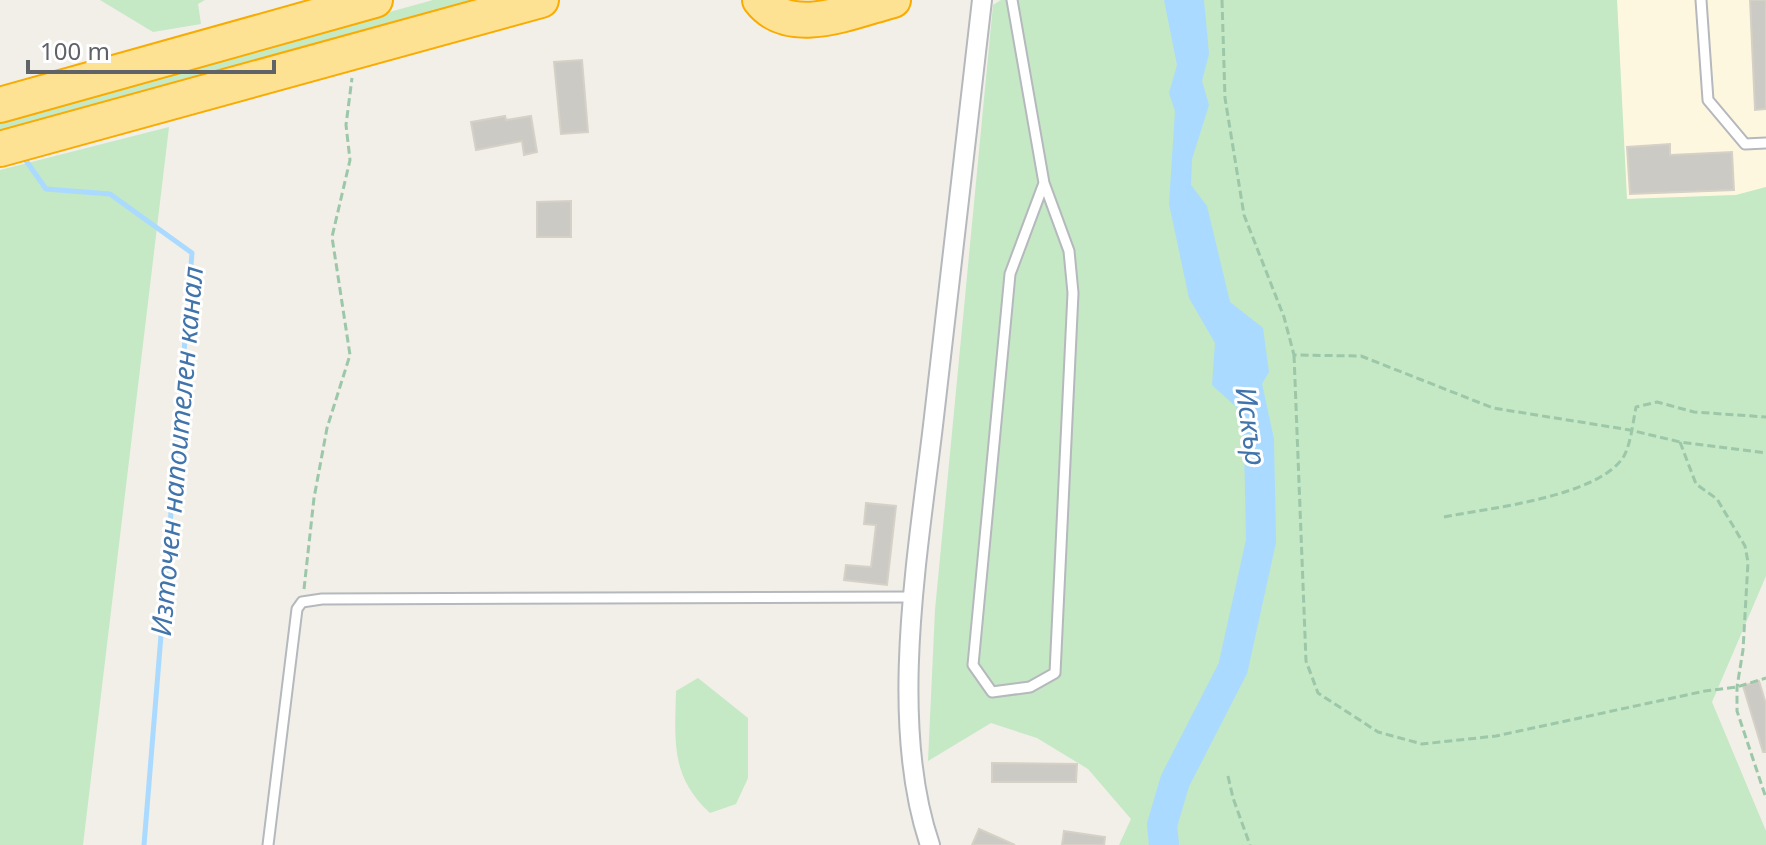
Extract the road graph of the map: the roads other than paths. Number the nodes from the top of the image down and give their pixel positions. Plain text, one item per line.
1 (375, 0) edge
2 (541, 0) edge
3 (760, 0) edge
4 (893, 0) edge
5 (982, 0) edge
6 (1012, 0) edge
7 (1701, 0) edge
8 (328, 8) edge
9 (0, 105) edge
10 (1766, 143) edge
11 (0, 149) edge
12 (1044, 183) junction
13 (913, 597) junction
14 (268, 845) edge
15 (930, 845) edge

1 - 8 highway
2 - 11 highway
3 - 4 highway
5 - 13 street
6 - 12 lane
7 - 10 lane
8 - 9 highway
12 - 12 lane
13 - 14 lane
13 - 15 street

